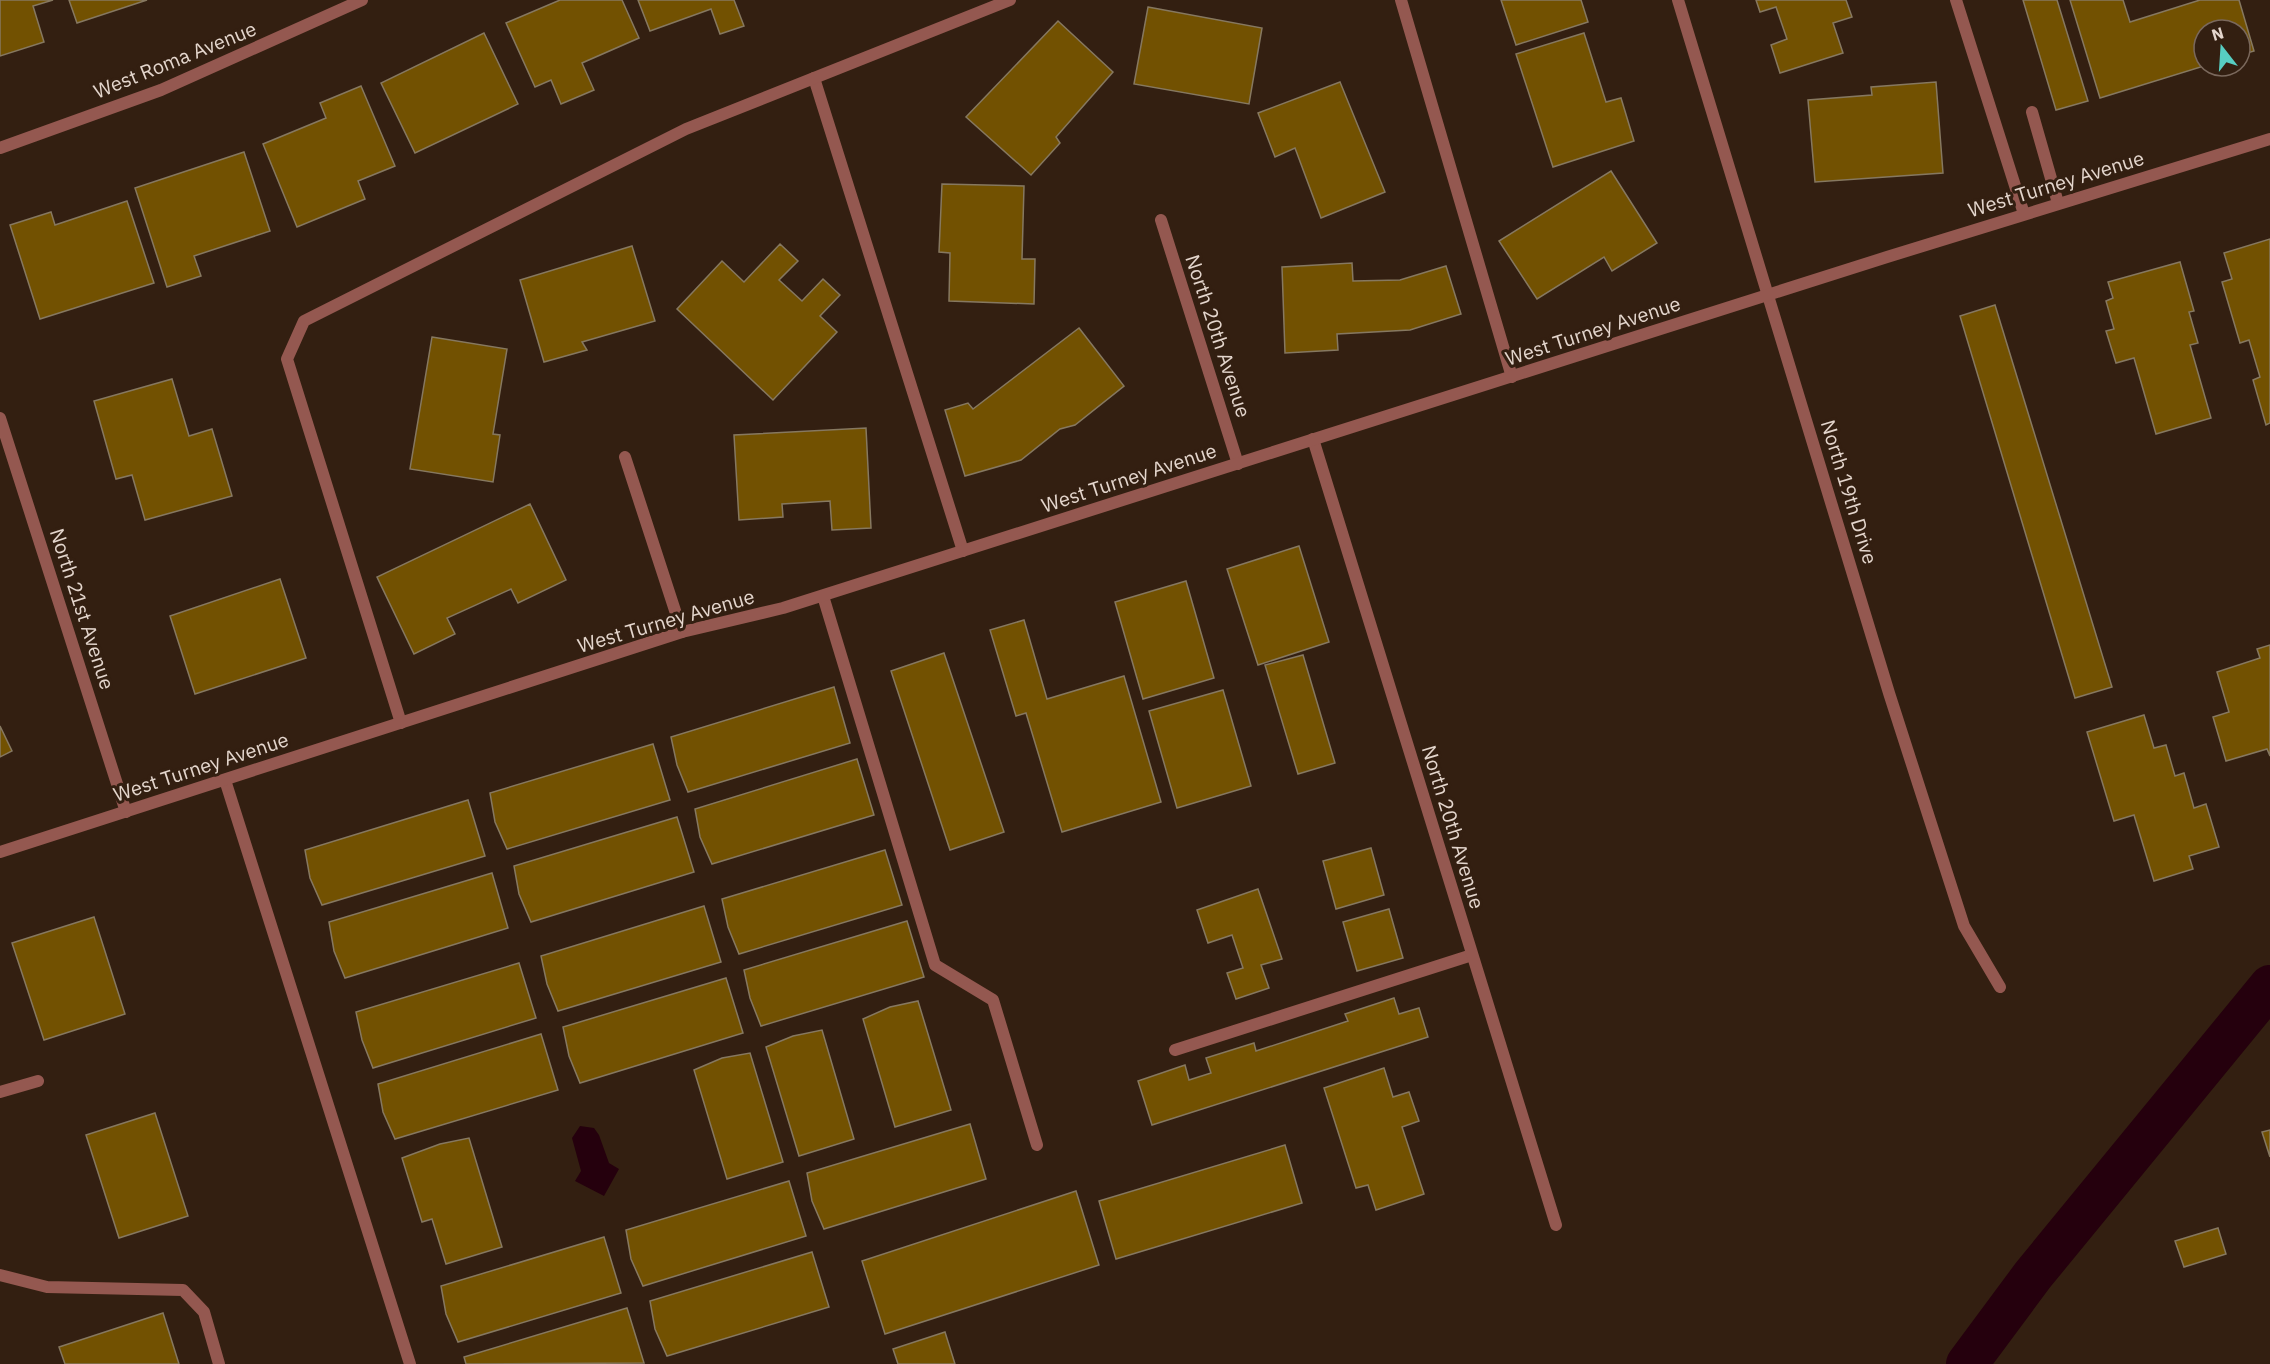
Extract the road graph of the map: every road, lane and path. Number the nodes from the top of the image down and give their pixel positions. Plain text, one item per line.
1 (362, 0) edge
2 (1010, 0) edge
3 (1401, 0) edge
4 (1678, 0) edge
5 (1956, 0) edge
6 (814, 78) junction
7 (2032, 112) dead end
8 (2270, 139) edge
9 (0, 148) edge
10 (2058, 203) junction
11 (2024, 214) junction
12 (1161, 220) dead end
13 (1769, 295) junction
14 (1512, 377) junction
15 (0, 418) edge
16 (1313, 439) junction
17 (625, 457) dead end
18 (1238, 464) junction
19 (963, 551) junction
20 (823, 596) junction
21 (682, 632) junction
22 (401, 723) junction
23 (225, 780) junction
24 (126, 812) junction
25 (0, 852) edge
26 (1472, 955) junction
27 (2000, 987) dead end
28 (1175, 1050) dead end
29 (38, 1080) dead end
30 (0, 1092) edge
31 (1037, 1145) dead end
32 (1556, 1225) dead end
33 (0, 1275) edge
34 (219, 1364) edge
35 (410, 1364) edge

1 - 9 street, West Roma Avenue
2 - 6 street
3 - 14 street
4 - 13 street, North 19th Drive
5 - 11 street
6 - 19 street
6 - 22 street
7 - 10 street
8 - 10 street, West Turney Avenue
10 - 11 street, West Turney Avenue
11 - 13 street, West Turney Avenue
12 - 18 street, North 20th Avenue
13 - 14 street, West Turney Avenue
13 - 27 street, North 19th Drive
14 - 16 street, West Turney Avenue
15 - 24 street, North 21st Avenue
16 - 18 street, West Turney Avenue
16 - 26 street, North 20th Avenue
17 - 21 street
18 - 19 street, West Turney Avenue
19 - 20 street, West Turney Avenue
20 - 21 street, West Turney Avenue
20 - 31 street
21 - 22 street, West Turney Avenue
22 - 23 street, West Turney Avenue
23 - 24 street, West Turney Avenue
23 - 35 street
24 - 25 street, West Turney Avenue
26 - 28 street
26 - 32 street, North 20th Avenue
29 - 30 street
33 - 34 street

